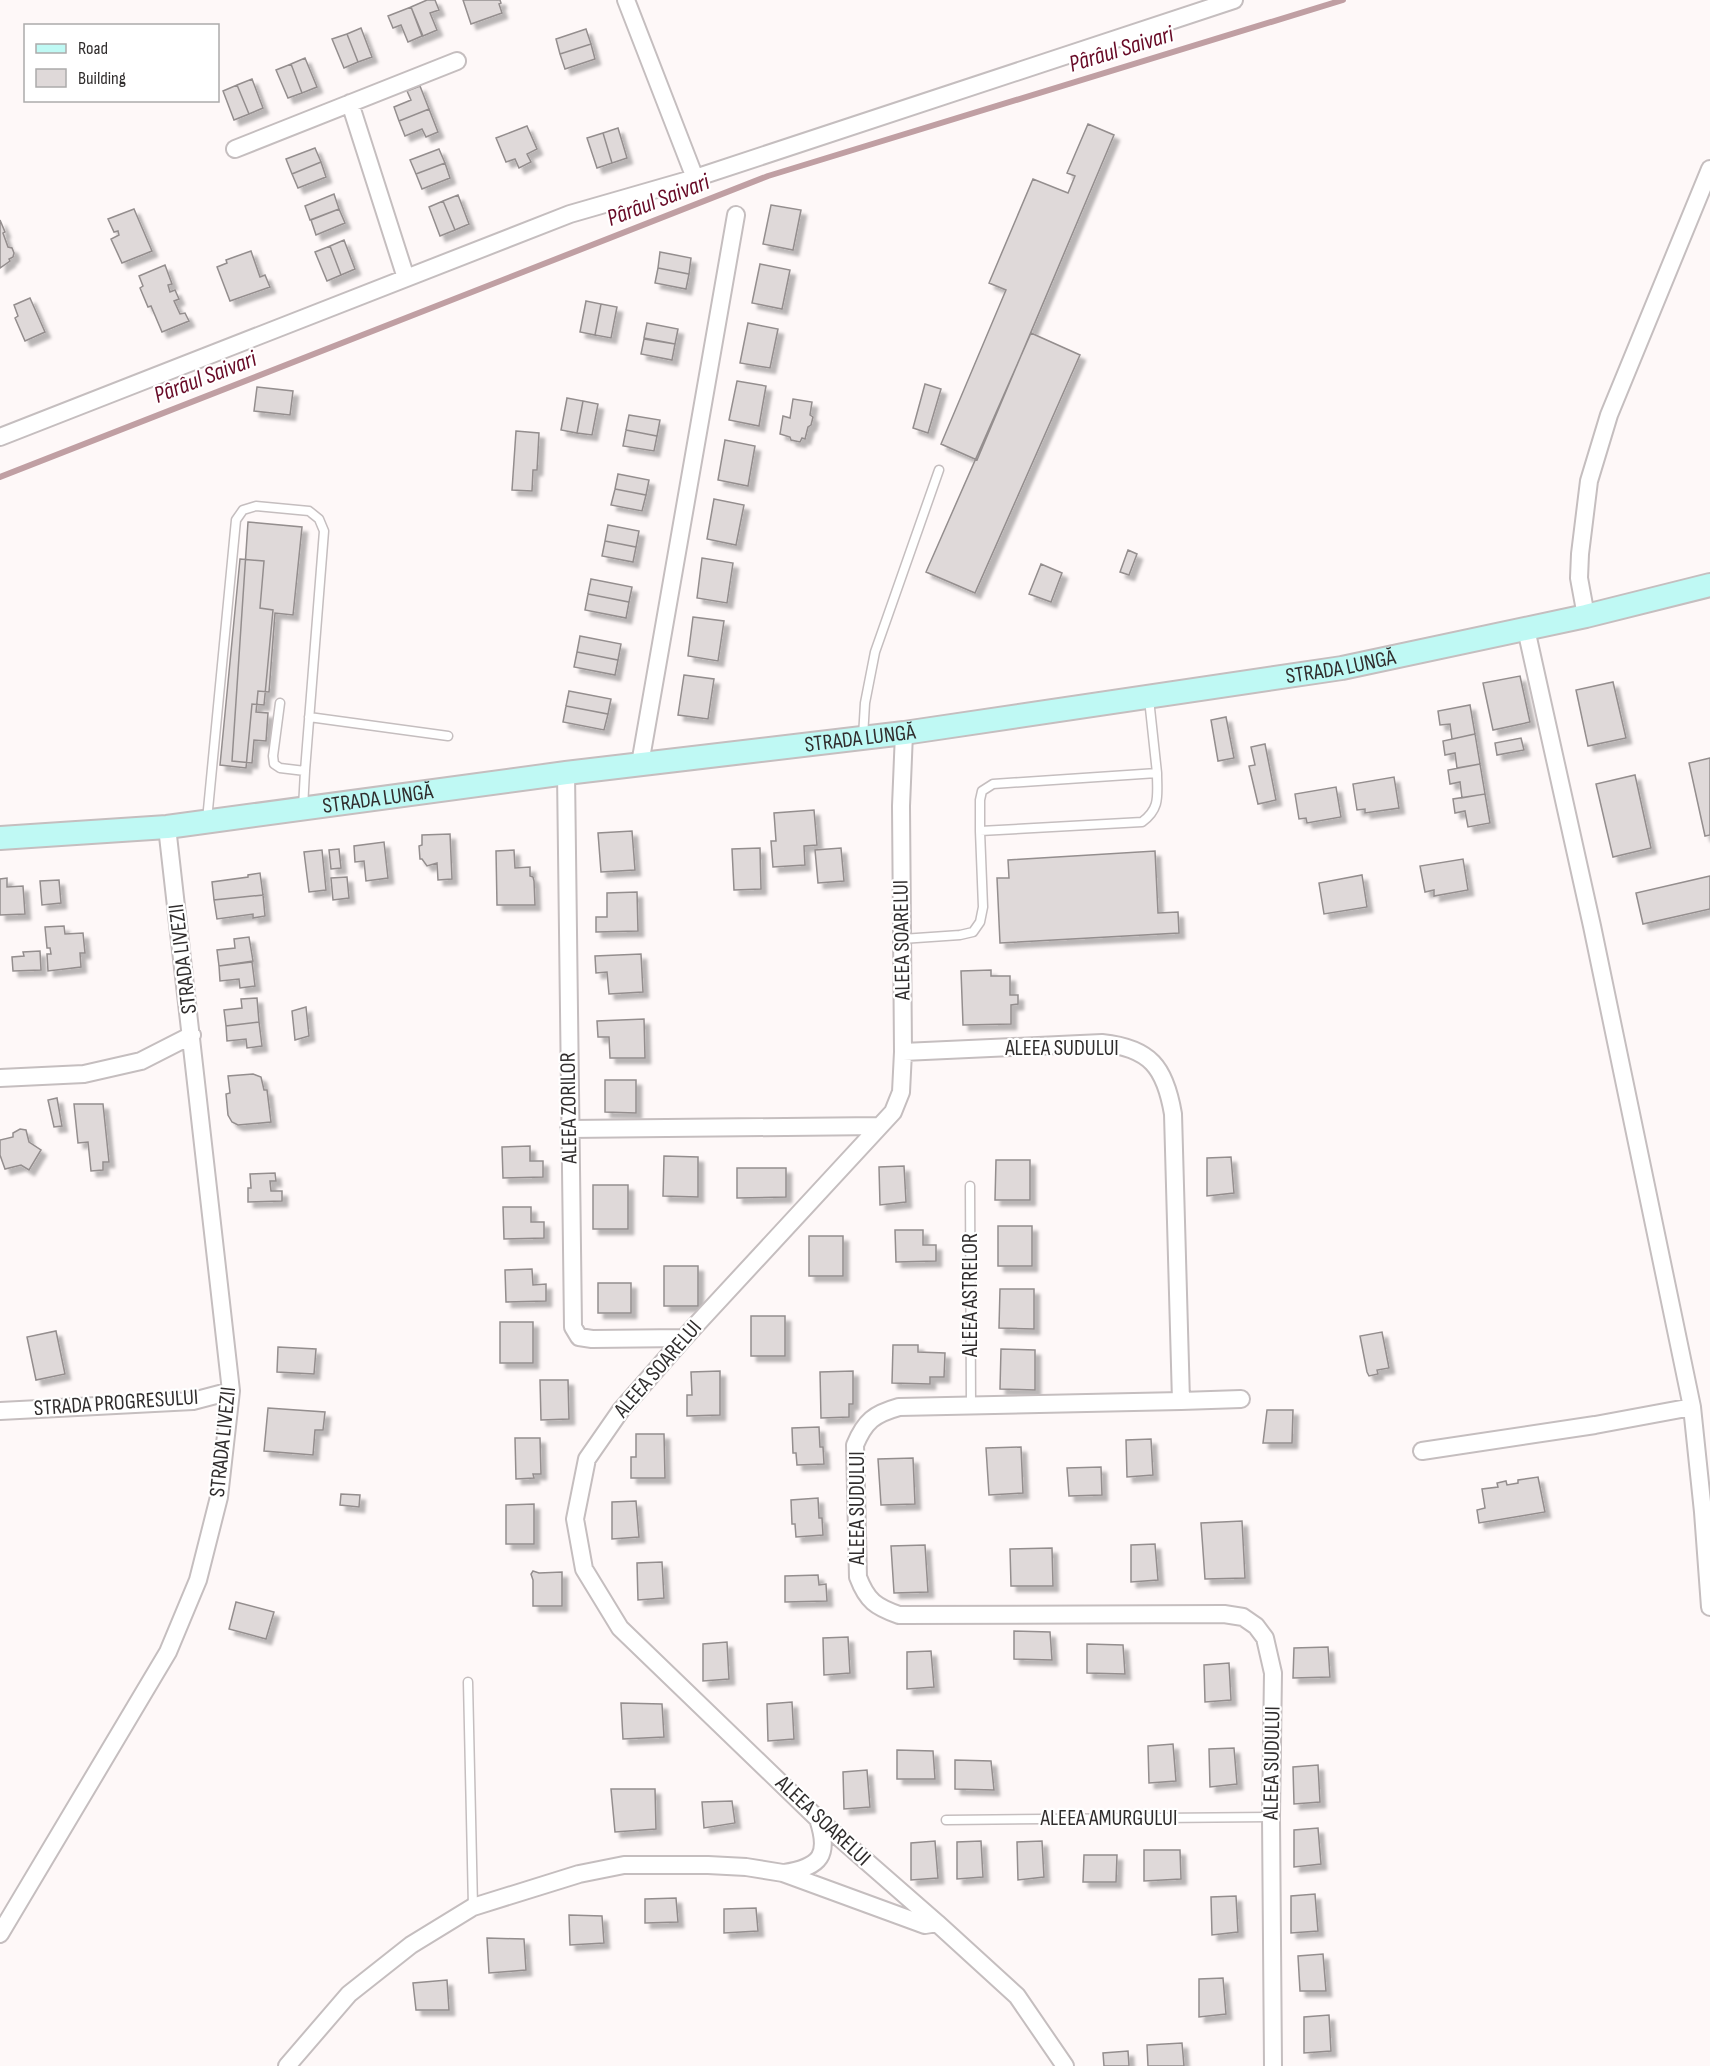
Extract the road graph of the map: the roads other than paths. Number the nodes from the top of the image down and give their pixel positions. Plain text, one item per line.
1 (626, 0) edge
2 (1234, 0) edge
3 (457, 61) dead end
4 (350, 103) junction
5 (235, 150) dead end
6 (1710, 169) edge
7 (695, 178) junction
8 (736, 215) dead end
9 (406, 278) junction
10 (0, 437) edge
11 (939, 470) dead end
12 (1710, 585) edge
13 (1586, 616) junction
14 (1527, 629) junction
15 (1149, 697) junction
16 (280, 703) dead end
17 (309, 717) junction
18 (904, 733) junction
19 (448, 736) dead end
20 (863, 738) junction
21 (640, 764) junction
22 (305, 771) junction
23 (566, 773) junction
24 (1157, 773) junction
25 (303, 808) junction
26 (207, 821) junction
27 (167, 827) junction
28 (980, 831) junction
29 (0, 838) edge
30 (902, 939) junction
31 (192, 1035) junction
32 (903, 1052) junction
33 (0, 1078) edge
34 (880, 1126) junction
35 (569, 1129) junction
36 (970, 1186) dead end
37 (684, 1338) junction
38 (231, 1391) junction
39 (1241, 1399) dead end
40 (1181, 1401) junction
41 (971, 1405) junction
42 (1692, 1407) junction
43 (0, 1411) edge
44 (1422, 1451) dead end
45 (1710, 1607) edge
46 (468, 1682) dead end
47 (1271, 1817) junction
48 (818, 1819) junction
49 (946, 1820) dead end
50 (783, 1873) junction
51 (473, 1907) junction
52 (937, 1923) junction
53 (0, 1934) edge
54 (287, 2066) edge
55 (1065, 2066) edge
56 (1273, 2066) edge

1 - 7 street
2 - 7 street
3 - 4 street
4 - 5 street
4 - 9 street
6 - 13 street
7 - 9 street
8 - 21 street
9 - 10 street
11 - 20 lane
12 - 13 main road, STRADA LUNGĂ
13 - 14 main road, STRADA LUNGĂ
14 - 15 main road, STRADA LUNGĂ
14 - 42 street
15 - 18 main road, STRADA LUNGĂ
15 - 24 lane
16 - 22 lane
17 - 19 lane
17 - 22 lane
17 - 26 lane
18 - 20 main road, STRADA LUNGĂ
18 - 30 street, ALEEA SOARELUI
20 - 21 main road, STRADA LUNGĂ
21 - 23 main road, STRADA LUNGĂ
22 - 25 lane
23 - 25 main road, STRADA LUNGĂ
23 - 35 street, ALEEA ZORILOR
24 - 28 lane
24 - 28 lane
25 - 26 main road, STRADA LUNGĂ
26 - 27 main road, STRADA LUNGĂ
27 - 29 main road, STRADA LUNGĂ
27 - 31 street, STRADA LIVEZII
28 - 30 lane
30 - 32 street, ALEEA SOARELUI
31 - 33 street
31 - 38 street, STRADA LIVEZII
32 - 34 street, ALEEA SOARELUI
32 - 40 street, ALEEA SUDULUI
34 - 35 street
34 - 37 street, ALEEA SOARELUI
35 - 37 street, ALEEA ZORILOR
36 - 41 lane, ALEEA ASTRELOR
37 - 48 street, ALEEA SOARELUI
38 - 43 street, STRADA PROGRESULUI
38 - 53 street, STRADA LIVEZII
39 - 40 street
40 - 41 street, ALEEA SUDULUI
41 - 47 street, ALEEA SUDULUI
42 - 44 street
42 - 45 street
46 - 51 lane
47 - 49 lane, ALEEA AMURGULUI
47 - 56 street, ALEEA SUDULUI
48 - 50 street
48 - 52 street, ALEEA SOARELUI
50 - 51 street, ALEEA SOARELUI
50 - 52 street, ALEEA SOARELUI
51 - 54 street, ALEEA SOARELUI
52 - 55 street, ALEEA SOARELUI

